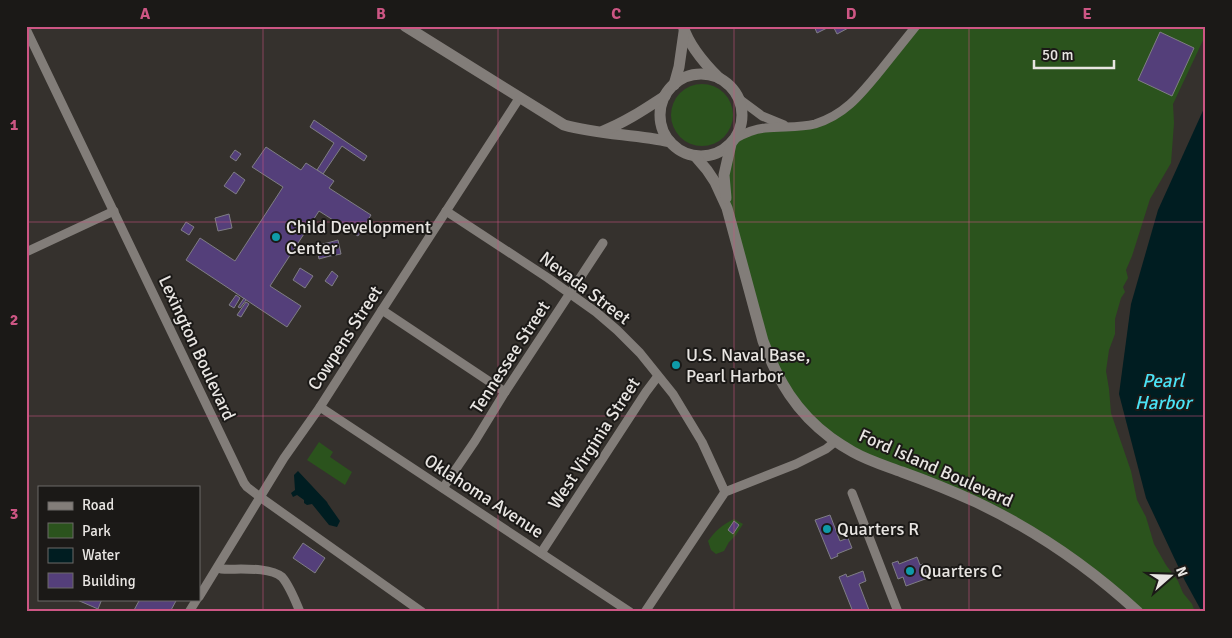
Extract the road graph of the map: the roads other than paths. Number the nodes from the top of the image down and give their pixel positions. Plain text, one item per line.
1 (406, 26) edge
2 (916, 26) edge
3 (26, 29) edge
4 (684, 29) edge
5 (721, 79) junction
6 (674, 85) junction
7 (666, 96) junction
8 (520, 97) junction
9 (738, 98) junction
10 (789, 126) junction
11 (599, 132) junction
12 (733, 141) junction
13 (670, 142) junction
14 (694, 156) junction
15 (727, 208) junction
16 (114, 211) junction
17 (446, 211) junction
18 (604, 243) dead end
19 (26, 252) edge
20 (570, 294) junction
21 (382, 310) junction
22 (658, 376) junction
23 (505, 392) junction
24 (320, 407) junction
25 (836, 441) junction
26 (443, 488) junction
27 (725, 492) junction
28 (852, 493) dead end
29 (260, 497) junction
30 (541, 553) junction
31 (220, 570) dead end
32 (200, 595) edge
33 (197, 600) edge
34 (190, 612) edge
35 (300, 612) edge
36 (422, 612) edge
37 (630, 612) edge
38 (645, 612) edge
39 (898, 612) edge
40 (1138, 612) edge

1 - 8 street
2 - 10 street
3 - 16 street, Lexington Boulevard
4 - 5 street
4 - 6 street
5 - 6 street
5 - 9 street
6 - 7 street
7 - 11 street
7 - 13 street
8 - 11 street
8 - 17 street, Cowpens Street
9 - 10 street
9 - 12 street
10 - 12 street
11 - 13 street
12 - 14 street
12 - 15 street, Ford Island Boulevard
13 - 14 street
14 - 15 street, Ford Island Boulevard
15 - 25 street, Ford Island Boulevard
16 - 19 street
16 - 29 street, Lexington Boulevard
17 - 20 street, Nevada Street
17 - 21 street, Cowpens Street
18 - 20 street, Tennessee Street
20 - 22 street, Nevada Street
20 - 23 street, Tennessee Street
21 - 23 street
21 - 24 street, Cowpens Street
22 - 27 street, Nevada Street
22 - 30 street, West Virginia Street
23 - 26 street, Tennessee Street
24 - 26 street, Oklahoma Avenue
24 - 29 street, Cowpens Street
25 - 27 street
25 - 40 street, Ford Island Boulevard
26 - 30 street, Oklahoma Avenue
27 - 38 street
28 - 39 street
29 - 32 street, Cowpens Street
29 - 36 street, Lexington Boulevard
30 - 37 street, Oklahoma Avenue
31 - 35 street
33 - 34 street, Cowpens Street

